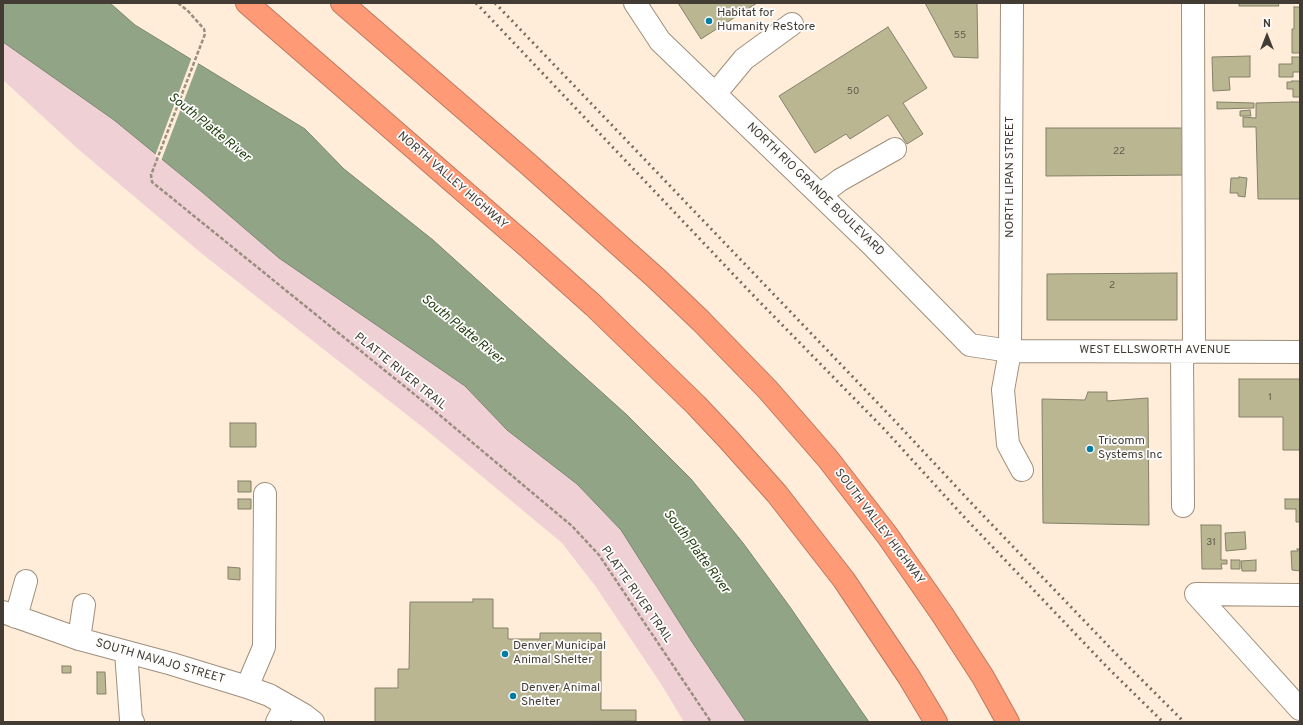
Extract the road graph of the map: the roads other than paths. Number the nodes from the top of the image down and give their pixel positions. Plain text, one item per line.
1 (247, 3) edge
2 (342, 3) edge
3 (635, 3) edge
4 (1012, 3) edge
5 (1193, 3) edge
6 (792, 24) dead end
7 (715, 94) junction
8 (895, 149) dead end
9 (820, 195) junction
10 (1010, 351) junction
11 (1188, 352) junction
12 (1300, 352) edge
13 (1022, 470) dead end
14 (266, 494) dead end
15 (1183, 506) dead end
16 (26, 581) dead end
17 (1300, 595) edge
18 (84, 605) dead end
19 (10, 614) edge
20 (79, 639) junction
21 (126, 652) junction
22 (247, 687) junction
23 (1300, 709) edge
24 (282, 713) edge
25 (133, 722) edge
26 (313, 722) edge
27 (936, 722) edge
28 (1008, 722) edge

1 - 27 highway, NORTH VALLEY HIGHWAY
2 - 28 highway, SOUTH VALLEY HIGHWAY
3 - 7 street, NORTH RIO GRANDE BOULEVARD
4 - 10 street, NORTH LIPAN STREET
5 - 11 street
6 - 7 street
7 - 9 street, NORTH RIO GRANDE BOULEVARD
8 - 9 street
9 - 10 street, NORTH RIO GRANDE BOULEVARD
10 - 11 street, WEST ELLSWORTH AVENUE
10 - 13 street, NORTH LIPAN STREET
11 - 12 street, WEST ELLSWORTH AVENUE
11 - 15 street
14 - 22 street
16 - 19 street
17 - 23 street
18 - 20 street
19 - 20 street, SOUTH NAVAJO STREET
20 - 21 street, SOUTH NAVAJO STREET
21 - 22 street, SOUTH NAVAJO STREET
21 - 25 street
22 - 24 street, SOUTH NAVAJO STREET
24 - 26 street, SOUTH NAVAJO STREET

